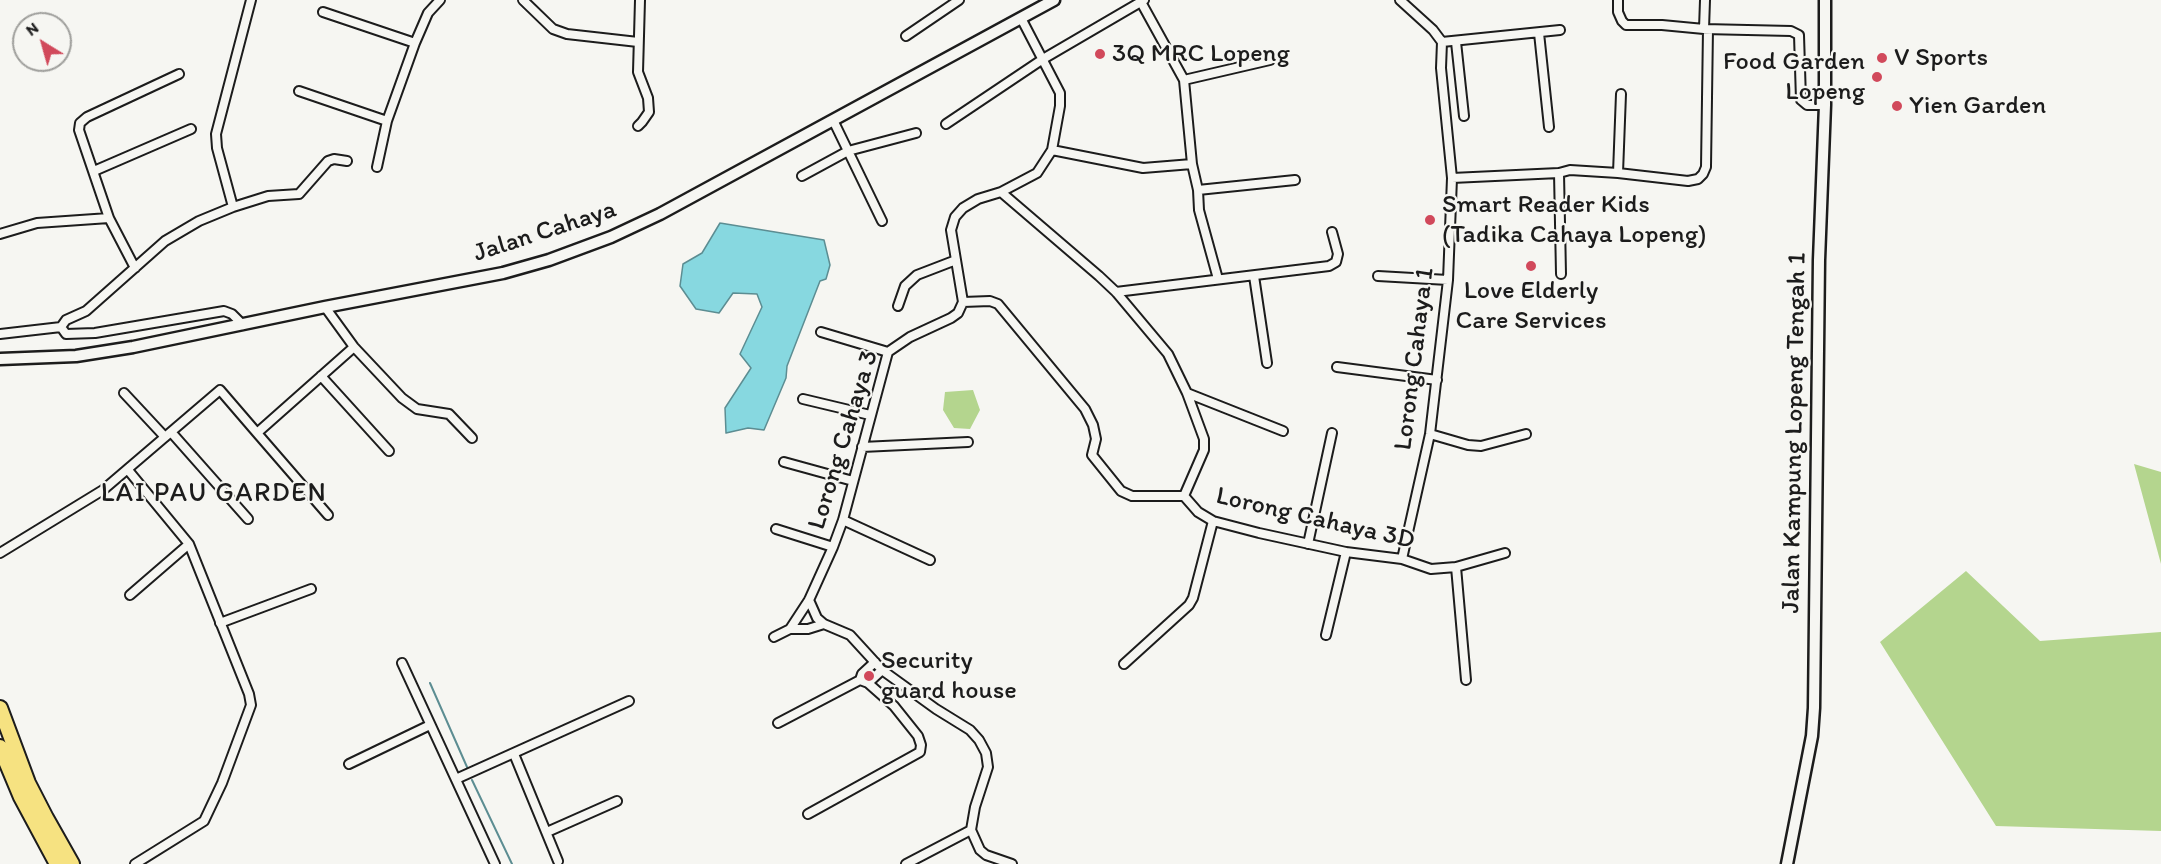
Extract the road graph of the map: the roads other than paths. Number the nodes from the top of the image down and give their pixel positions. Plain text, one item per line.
1 (251, 0) edge
2 (440, 0) edge
3 (524, 0) edge
4 (640, 0) edge
5 (959, 0) edge
6 (1054, 0) edge
7 (1400, 0) edge
8 (1618, 0) edge
9 (1705, 0) edge
10 (1825, 0) edge
11 (1143, 1) edge
12 (323, 12) dead end
13 (1021, 18) junction
14 (1706, 29) junction
15 (1560, 30) dead end
16 (1539, 33) junction
17 (906, 36) dead end
18 (638, 42) junction
19 (1442, 42) junction
20 (1456, 42) junction
21 (415, 43) junction
22 (1042, 59) junction
23 (1270, 60) dead end
24 (179, 74) dead end
25 (1184, 80) junction
26 (299, 91) dead end
27 (1621, 94) dead end
28 (1825, 105) junction
29 (1464, 116) dead end
30 (833, 120) junction
31 (387, 121) junction
32 (946, 124) dead end
33 (638, 126) dead end
34 (1550, 127) dead end
35 (191, 129) dead end
36 (916, 134) dead end
37 (1052, 150) junction
38 (848, 151) junction
39 (347, 161) dead end
40 (1192, 164) junction
41 (377, 167) dead end
42 (94, 171) junction
43 (1618, 172) junction
44 (1559, 173) junction
45 (802, 176) dead end
46 (1452, 178) junction
47 (1295, 180) dead end
48 (1198, 190) junction
49 (1001, 192) junction
50 (233, 207) junction
51 (109, 218) junction
52 (882, 221) dead end
53 (1332, 232) dead end
54 (0, 234) edge
55 (956, 260) junction
56 (135, 268) junction
57 (1561, 274) dead end
58 (1254, 276) junction
59 (1378, 276) dead end
60 (1218, 279) junction
61 (1448, 280) junction
62 (1116, 292) junction
63 (963, 302) junction
64 (898, 306) dead end
65 (325, 307) junction
66 (243, 325) junction
67 (62, 327) junction
68 (821, 332) dead end
69 (0, 334) edge
70 (354, 347) junction
71 (888, 352) junction
72 (0, 359) edge
73 (1267, 363) dead end
74 (1337, 367) dead end
75 (321, 376) junction
76 (1437, 380) junction
77 (124, 393) dead end
78 (1187, 393) junction
79 (803, 399) dead end
80 (870, 415) junction
81 (1283, 430) dead end
82 (257, 433) junction
83 (1332, 433) dead end
84 (1430, 434) junction
85 (1526, 434) dead end
86 (168, 435) junction
87 (472, 438) dead end
88 (968, 441) dead end
89 (862, 447) junction
90 (389, 451) dead end
91 (784, 462) dead end
92 (128, 470) junction
93 (853, 481) junction
94 (1184, 496) junction
95 (328, 515) dead end
96 (248, 519) dead end
97 (843, 520) junction
98 (1213, 521) junction
99 (776, 529) dead end
100 (189, 544) junction
101 (1308, 544) junction
102 (833, 547) junction
103 (1346, 552) junction
104 (0, 553) edge
105 (1505, 553) dead end
106 (1402, 559) junction
107 (930, 560) dead end
108 (1456, 567) junction
109 (311, 589) dead end
110 (130, 595) dead end
111 (809, 600) junction
112 (220, 623) junction
113 (824, 624) junction
114 (790, 629) junction
115 (1326, 635) dead end
116 (774, 637) dead end
117 (875, 662) junction
118 (402, 663) dead end
119 (1124, 664) dead end
120 (882, 670) junction
121 (1466, 680) dead end
122 (864, 682) junction
123 (629, 701) dead end
124 (0, 708) edge
125 (778, 723) dead end
126 (430, 725) junction
127 (0, 747) edge
128 (514, 754) junction
129 (349, 764) dead end
130 (456, 779) junction
131 (617, 801) dead end
132 (808, 814) dead end
133 (971, 830) junction
134 (547, 831) junction
135 (558, 861) dead end
136 (57, 864) edge
137 (72, 864) edge
138 (135, 864) edge
139 (495, 864) edge
140 (906, 864) edge
141 (1011, 864) edge
142 (1787, 864) edge

1 - 50 street
2 - 21 street
3 - 18 street
4 - 18 street
5 - 17 street
6 - 13 street, Jalan Cahaya
7 - 19 street
8 - 14 street
9 - 14 street
10 - 28 street, Jalan Kampung Lopeng Tengah 1
11 - 22 street
11 - 25 street
12 - 21 street
13 - 22 street
13 - 30 street, Jalan Cahaya
14 - 28 street
14 - 43 street
15 - 16 street
16 - 20 street
16 - 34 street
18 - 33 street
19 - 20 street
19 - 46 street, Lorong Cahaya 1
20 - 29 street
21 - 31 street
22 - 32 street
22 - 37 street
23 - 25 street
24 - 42 street
25 - 40 street
26 - 31 street
27 - 43 street
28 - 142 street, Jalan Kampung Lopeng Tengah 1
30 - 38 street
30 - 65 street, Jalan Cahaya
31 - 41 street
35 - 42 street
36 - 38 street
37 - 40 street
37 - 49 street
38 - 45 street
38 - 52 street
39 - 50 street
40 - 48 street
42 - 51 street
43 - 44 street
44 - 46 street
44 - 57 street
46 - 61 street, Lorong Cahaya 1
47 - 48 street
48 - 60 street
49 - 55 street
49 - 62 street, Lorong Cahaya 3D
50 - 56 street
51 - 54 street
51 - 56 street
53 - 58 street
55 - 63 street
55 - 64 street
56 - 67 street
58 - 60 street
58 - 73 street
59 - 61 street
60 - 62 street
61 - 76 street, Lorong Cahaya 1
62 - 78 street, Lorong Cahaya 3D
63 - 71 street, Lorong Cahaya 3
63 - 94 street
65 - 66 street, Jalan Cahaya
65 - 70 street
66 - 67 street
66 - 72 street, Jalan Cahaya
67 - 69 street
68 - 71 street
70 - 75 street
70 - 87 street
71 - 80 street, Lorong Cahaya 3
74 - 76 street
75 - 82 street
75 - 90 street
76 - 84 street, Lorong Cahaya 1
77 - 86 street
78 - 81 street
78 - 94 street, Lorong Cahaya 3D
79 - 80 street
80 - 89 street, Lorong Cahaya 3
82 - 86 street
82 - 95 street
83 - 101 street
84 - 85 street
84 - 106 street, Lorong Cahaya 1
86 - 92 street
86 - 96 street
88 - 89 street
89 - 93 street, Lorong Cahaya 3
91 - 93 street
92 - 100 street
92 - 104 street
93 - 97 street, Lorong Cahaya 3
94 - 98 street, Lorong Cahaya 3D
97 - 102 street, Lorong Cahaya 3
97 - 107 street
98 - 101 street, Lorong Cahaya 3D
98 - 119 street
99 - 102 street
100 - 110 street
100 - 112 street
101 - 103 street, Lorong Cahaya 3D
102 - 111 street, Lorong Cahaya 3
103 - 106 street, Lorong Cahaya 3D
103 - 115 street
105 - 108 street, Lorong Cahaya 3D
106 - 108 street, Lorong Cahaya 3D
108 - 121 street
109 - 112 street
111 - 113 street
111 - 114 street, Lorong Cahaya 3
112 - 138 street
113 - 114 street
113 - 117 street
114 - 116 street
117 - 120 street
117 - 122 street
118 - 126 street
120 - 122 street
120 - 133 street
122 - 125 street
122 - 132 street
123 - 128 street
124 - 137 highway
126 - 129 street
126 - 130 street
127 - 136 highway
128 - 130 street
128 - 134 street
130 - 139 street
131 - 134 street
133 - 140 street
133 - 141 street
134 - 135 street

